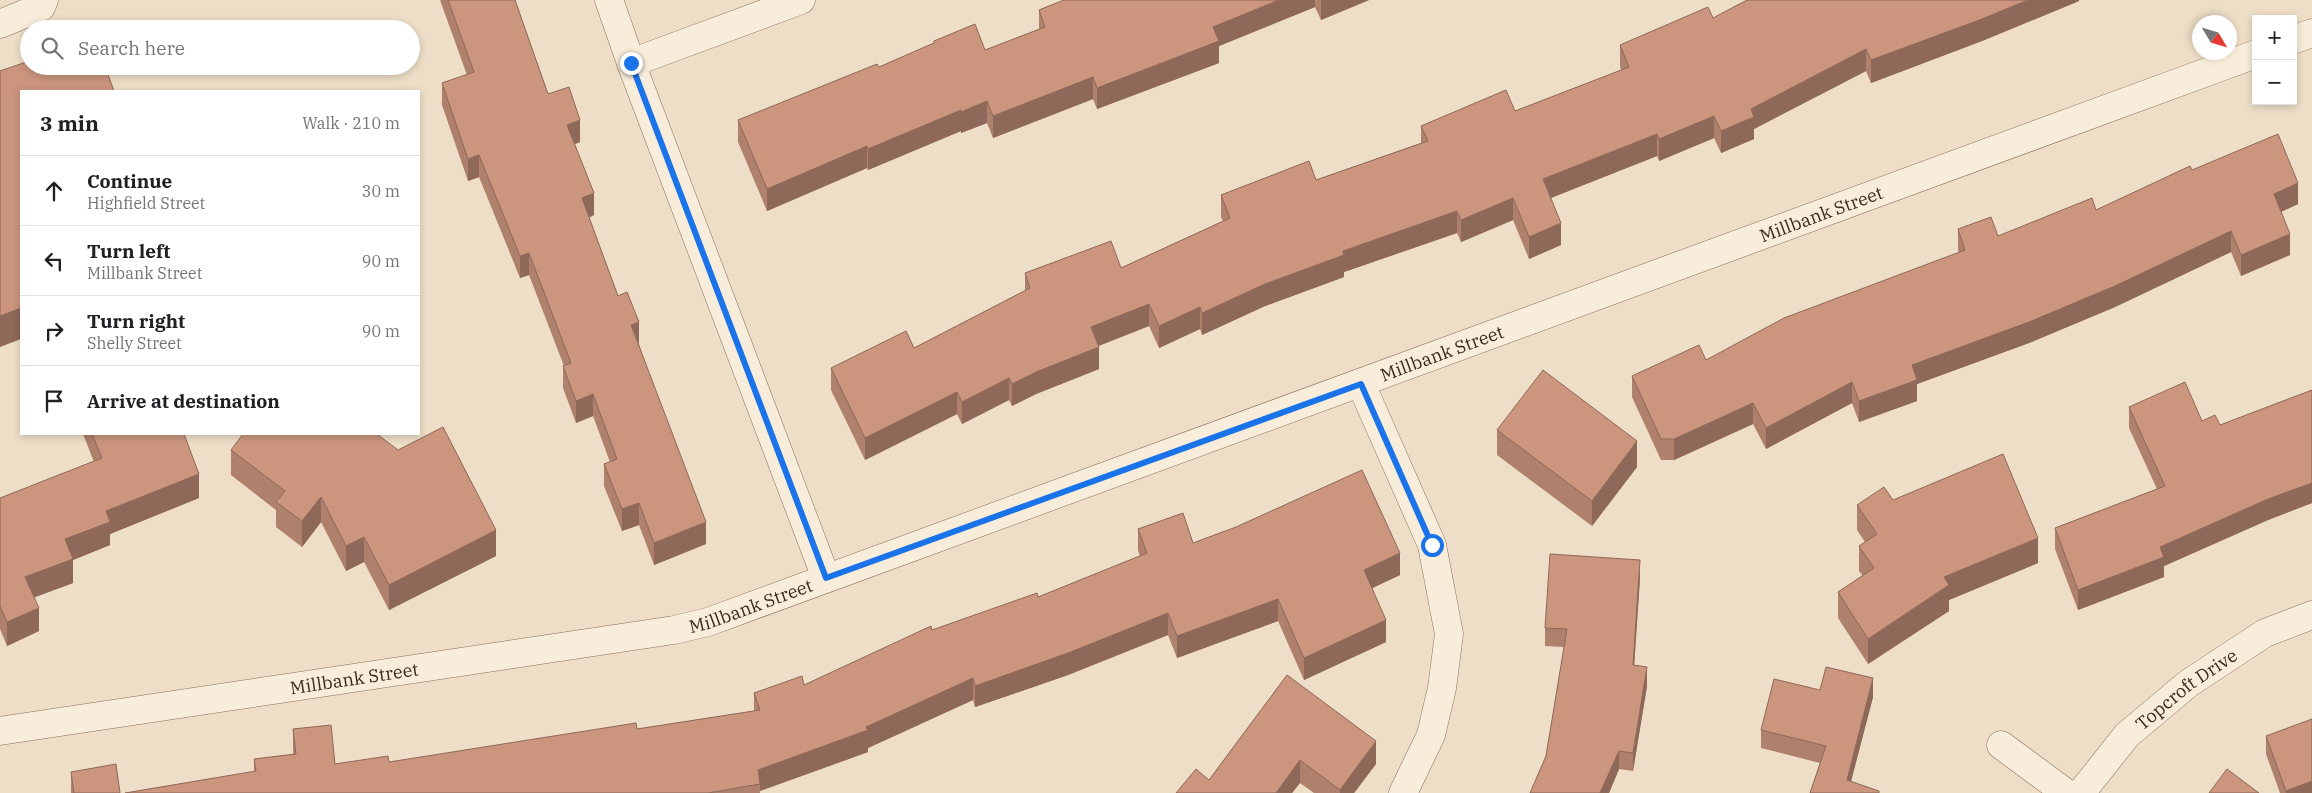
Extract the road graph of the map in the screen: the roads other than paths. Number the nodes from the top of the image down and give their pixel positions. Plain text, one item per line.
1 (44, 0) edge
2 (609, 0) edge
3 (801, 0) edge
4 (0, 24) edge
5 (2312, 33) edge
6 (2297, 39) edge
7 (2252, 55) edge
8 (631, 63) junction
9 (1361, 384) junction
10 (826, 578) junction
11 (2312, 615) edge
12 (0, 732) edge
13 (2001, 745) dead end
14 (1403, 793) edge
15 (2066, 793) edge
16 (2081, 793) edge

1 - 4 street
2 - 8 street
3 - 8 street
5 - 6 street
7 - 9 street, Millbank Street
8 - 10 street
9 - 10 street, Millbank Street
9 - 14 street
10 - 12 street, Millbank Street
11 - 16 street, Topcroft Drive
13 - 15 street

